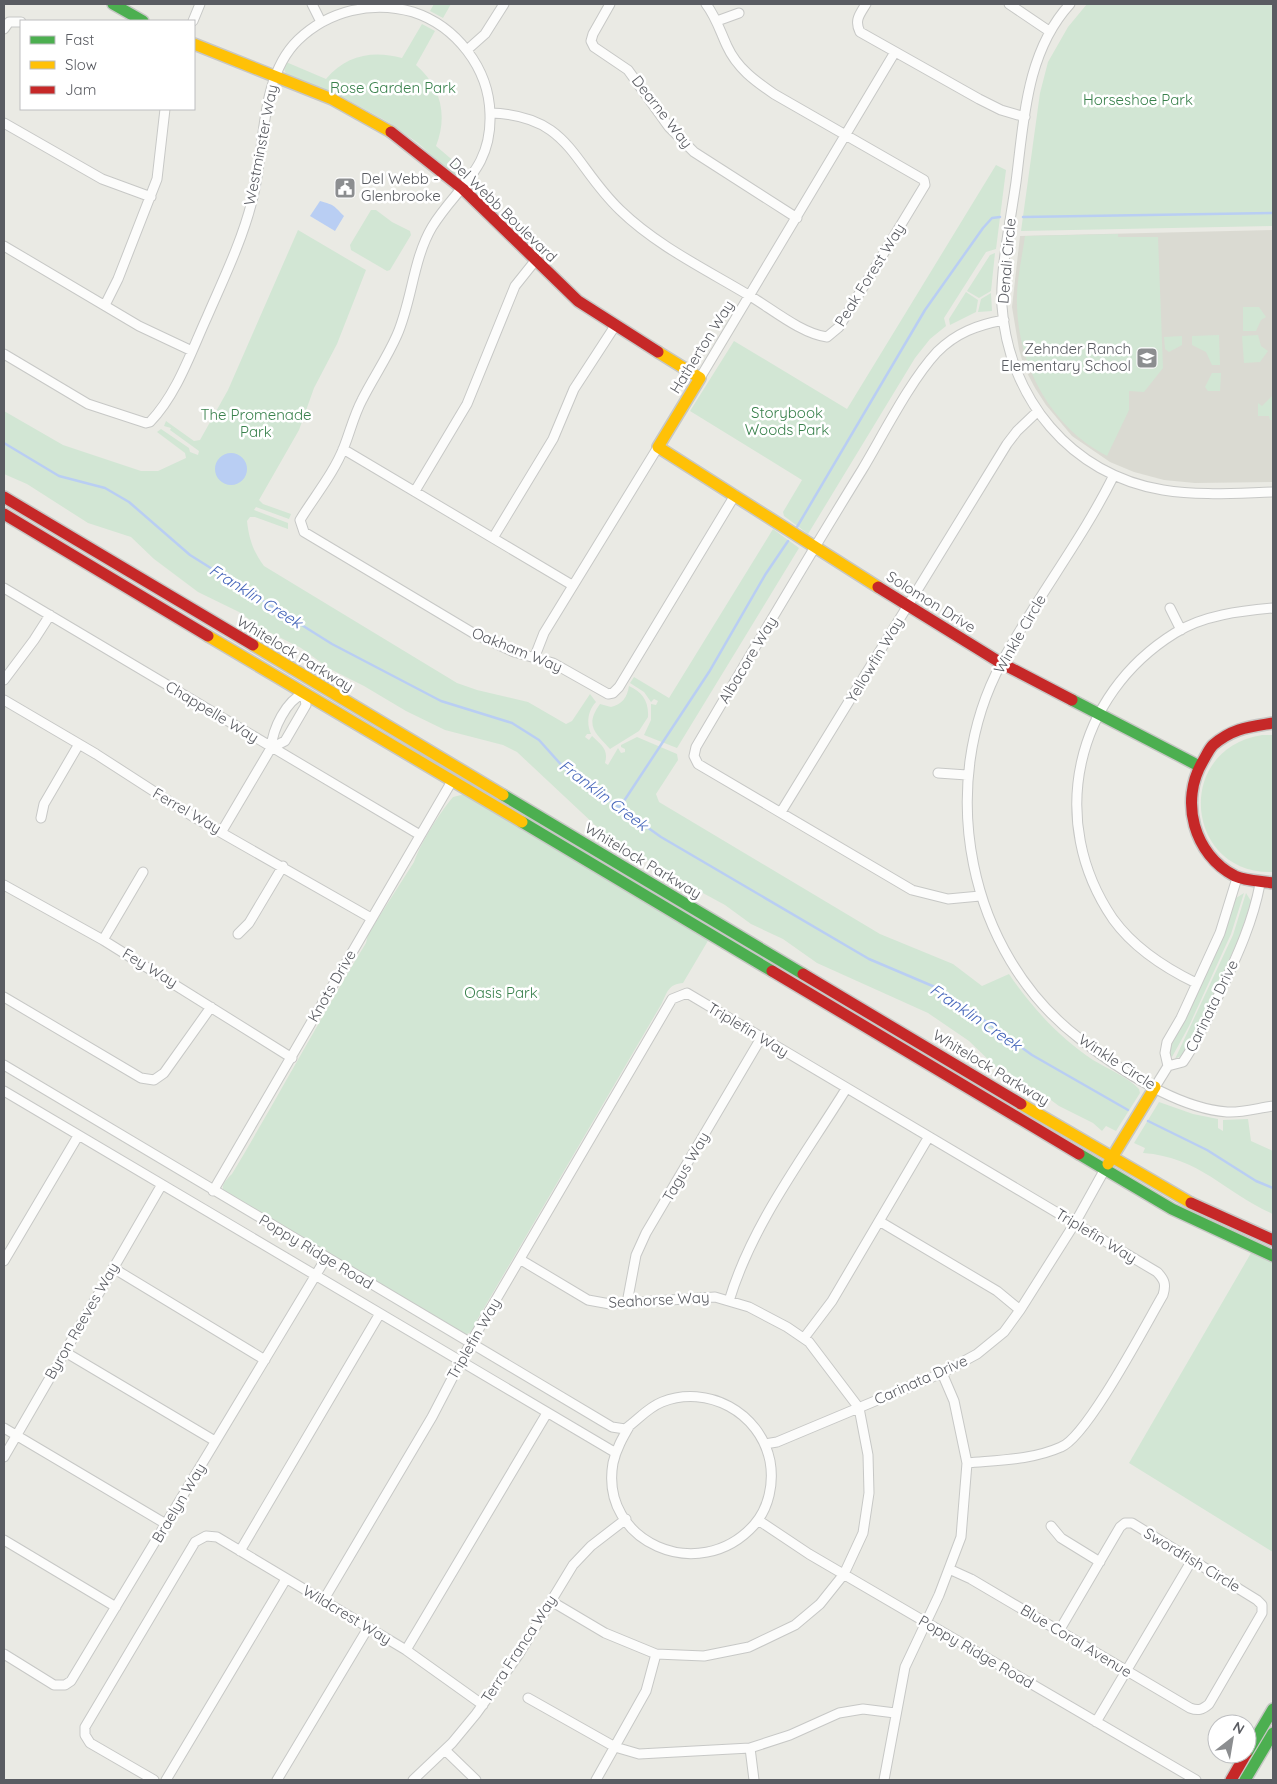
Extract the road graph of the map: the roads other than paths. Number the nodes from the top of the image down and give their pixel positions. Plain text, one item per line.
1 (114, 4) edge
2 (200, 4) edge
3 (312, 4) edge
4 (504, 4) edge
5 (610, 4) edge
6 (706, 4) edge
7 (866, 4) edge
8 (1009, 4) edge
9 (1070, 4) edge
10 (391, 5) edge
11 (739, 13) dead end
12 (141, 20) edge
13 (193, 20) edge
14 (717, 21) junction
15 (20, 22) edge
16 (321, 22) junction
17 (4, 29) edge
18 (1049, 30) junction
19 (195, 44) edge
20 (467, 50) junction
21 (895, 52) junction
22 (275, 76) junction
23 (165, 110) edge
24 (490, 114) junction
25 (1025, 117) junction
26 (4, 123) edge
27 (847, 135) junction
28 (463, 189) junction
29 (151, 197) junction
30 (797, 218) junction
31 (4, 246) edge
32 (535, 261) junction
33 (751, 296) junction
34 (104, 305) junction
35 (1004, 320) junction
36 (614, 326) junction
37 (192, 351) junction
38 (4, 354) edge
39 (700, 378) junction
40 (1038, 412) junction
41 (658, 447) junction
42 (343, 449) junction
43 (1114, 475) junction
44 (415, 491) junction
45 (1273, 492) edge
46 (736, 495) junction
47 (4, 497) edge
48 (4, 514) edge
49 (301, 526) joint
50 (494, 538) junction
51 (814, 548) junction
52 (572, 585) junction
53 (4, 588) edge
54 (908, 605) junction
55 (1170, 608) dead end
56 (1273, 608) edge
57 (50, 615) junction
58 (1181, 630) junction
59 (535, 656) junction
60 (1001, 662) junction
61 (4, 680) edge
62 (312, 681) junction
63 (304, 693) junction
64 (4, 700) edge
65 (1098, 714) junction
66 (1273, 723) edge
67 (79, 744) junction
68 (271, 748) junction
69 (1199, 766) junction
70 (938, 773) dead end
71 (967, 775) junction
72 (452, 781) junction
73 (782, 812) junction
74 (41, 818) dead end
75 (222, 831) junction
76 (420, 835) junction
77 (283, 866) junction
78 (143, 872) dead end
79 (1237, 878) junction
80 (1273, 883) edge
81 (1260, 884) junction
82 (4, 885) edge
83 (980, 896) junction
84 (371, 918) junction
85 (238, 934) dead end
86 (103, 940) junction
87 (1196, 983) junction
88 (4, 997) edge
89 (211, 1007) junction
90 (761, 1038) junction
91 (292, 1058) junction
92 (4, 1065) edge
93 (1168, 1066) junction
94 (1155, 1087) junction
95 (846, 1089) junction
96 (4, 1091) edge
97 (1273, 1106) edge
98 (78, 1136) junction
99 (928, 1138) junction
100 (1112, 1158) junction
101 (1105, 1169) junction
102 (161, 1186) junction
103 (214, 1191) junction
104 (879, 1221) junction
105 (1075, 1223) junction
106 (1273, 1240) edge
107 (1273, 1256) edge
108 (326, 1258) junction
109 (521, 1260) junction
110 (4, 1261) edge
111 (113, 1268) junction
112 (314, 1277) junction
113 (729, 1301) junction
114 (627, 1302) junction
115 (1020, 1310) junction
116 (379, 1315) junction
117 (804, 1338) junction
118 (470, 1344) junction
119 (65, 1352) junction
120 (264, 1360) junction
121 (460, 1362) junction
122 (942, 1373) junction
123 (859, 1408) junction
124 (547, 1413) junction
125 (630, 1425) junction
126 (4, 1428) edge
127 (16, 1435) junction
128 (215, 1441) junction
129 (765, 1444) junction
130 (616, 1453) junction
131 (4, 1457) edge
132 (967, 1463) junction
133 (626, 1519) junction
134 (758, 1520) junction
135 (166, 1524) junction
136 (1051, 1526) dead end
137 (4, 1540) edge
138 (240, 1551) junction
139 (1192, 1560) junction
140 (1100, 1562) junction
141 (949, 1569) junction
142 (844, 1574) junction
143 (286, 1578) junction
144 (323, 1600) junction
145 (551, 1601) junction
146 (116, 1607) junction
147 (927, 1623) junction
148 (368, 1628) junction
149 (1059, 1631) junction
150 (406, 1650) junction
151 (4, 1654) edge
152 (656, 1654) junction
153 (1127, 1671) junction
154 (528, 1698) dead end
155 (483, 1705) junction
156 (1203, 1709) joint
157 (1273, 1709) edge
158 (895, 1712) junction
159 (1096, 1722) junction
160 (1273, 1733) edge
161 (1257, 1737) edge
162 (616, 1747) junction
163 (750, 1748) junction
164 (445, 1750) junction
165 (1241, 1764) edge
166 (154, 1780) edge
167 (166, 1780) edge
168 (277, 1780) edge
169 (413, 1780) edge
170 (476, 1780) edge
171 (596, 1780) edge
172 (754, 1780) edge
173 (884, 1780) edge
174 (1196, 1780) edge
175 (1231, 1780) edge
176 (1245, 1780) edge

1 - 12 main road
2 - 13 street
3 - 16 street
4 - 20 street
5 - 30 street, Dearne Way
6 - 14 street, Peak Forest Way
7 - 21 street
8 - 18 street
9 - 18 street, Denali Circle
10 - 16 street, Westminster Way
10 - 20 street, Westminster Way
11 - 14 street
14 - 27 street, Peak Forest Way
15 - 17 street
16 - 22 street, Westminster Way
18 - 25 street, Denali Circle
19 - 22 main road, Del Webb Boulevard
20 - 24 street, Westminster Way
21 - 25 street
21 - 27 street, Hatherton Way
22 - 28 main road, Del Webb Boulevard
22 - 37 street, Westminster Way
23 - 29 street
24 - 28 street, Westminster Way
24 - 33 street, Peak Forest Way
25 - 35 street, Denali Circle
26 - 29 street
27 - 30 street, Hatherton Way
27 - 33 street, Peak Forest Way
28 - 32 main road, Del Webb Boulevard
28 - 42 street, Westminster Way
29 - 34 street
30 - 33 street, Hatherton Way
31 - 34 street
32 - 36 main road, Del Webb Boulevard
32 - 44 street
33 - 39 street, Hatherton Way
34 - 37 street
35 - 40 street, Denali Circle
35 - 51 street, Albacore Way
36 - 39 main road, Del Webb Boulevard
36 - 50 street
37 - 38 street, Westminster Way
39 - 41 main road, Hatherton Way
40 - 43 street, Denali Circle
40 - 54 street, Yellowfin Way
41 - 46 main road, Solomon Drive
41 - 52 street, Hatherton Way
42 - 44 street
42 - 49 street, Westminster Way
43 - 45 street, Denali Circle
43 - 60 street, Winkle Circle
44 - 50 street
46 - 51 main road, Solomon Drive
46 - 59 street, Oakham Way
47 - 62 main road, Whitelock Parkway
48 - 63 main road, Whitelock Parkway
49 - 59 street, Oakham Way
50 - 52 street
51 - 54 main road, Solomon Drive
51 - 73 street, Albacore Way
52 - 59 street, Hatherton Way
53 - 57 street, Chappelle Way
54 - 60 main road, Solomon Drive
54 - 73 street, Yellowfin Way
55 - 58 street
56 - 58 street
57 - 61 street
57 - 68 street, Chappelle Way
58 - 65 street
60 - 65 main road, Solomon Drive
60 - 71 street, Winkle Circle
62 - 63 main road
62 - 100 main road, Whitelock Parkway
63 - 68 street
63 - 68 street
63 - 72 main road, Whitelock Parkway
64 - 67 street, Ferrel Way
65 - 69 main road, Solomon Drive
65 - 87 street
66 - 69 main road
67 - 74 street
67 - 75 street, Ferrel Way
68 - 75 street
68 - 76 street, Chappelle Way
69 - 79 main road
70 - 71 street
71 - 83 street, Winkle Circle
72 - 76 street, Knots Drive
72 - 101 main road, Whitelock Parkway
73 - 83 street, Albacore Way
75 - 77 street, Ferrel Way
76 - 84 street, Knots Drive
77 - 84 street, Ferrel Way
77 - 85 street
78 - 86 street
79 - 81 main road
79 - 87 street, Carinata Drive
80 - 81 main road
81 - 93 street, Carinata Drive
82 - 86 street, Fey Way
83 - 94 street, Winkle Circle
84 - 91 street, Knots Drive
86 - 89 street, Fey Way
87 - 93 street, Carinata Drive
88 - 89 street
89 - 91 street, Fey Way
90 - 95 street, Triplefin Way
90 - 109 street, Triplefin Way
90 - 114 street, Tagus Way
91 - 103 street, Knots Drive
92 - 103 street, Poppy Ridge Road
93 - 94 street
94 - 97 street, Winkle Circle
94 - 100 main road
95 - 99 street, Triplefin Way
95 - 113 street
96 - 98 street, Poppy Ridge Road
98 - 102 street, Poppy Ridge Road
98 - 110 street
99 - 104 street
99 - 105 street, Triplefin Way
100 - 101 main road
100 - 106 main road, Whitelock Parkway
101 - 105 street, Carinata Drive
101 - 107 main road, Whitelock Parkway
102 - 111 street, Byron Reeves Way
102 - 112 street, Poppy Ridge Road
103 - 108 street, Poppy Ridge Road
104 - 115 street
104 - 117 street
105 - 115 street, Carinata Drive
105 - 132 street, Triplefin Way
108 - 112 street, Braelyn Way
108 - 118 street, Poppy Ridge Road
109 - 114 street, Seahorse Way
109 - 118 street, Triplefin Way
111 - 119 street, Byron Reeves Way
111 - 120 street
112 - 116 street, Poppy Ridge Road
112 - 120 street, Braelyn Way
113 - 114 street, Seahorse Way
113 - 117 street, Seahorse Way
115 - 122 street, Carinata Drive
116 - 121 street, Poppy Ridge Road
116 - 138 street
117 - 123 street, Seahorse Way
118 - 121 street, Triplefin Way
118 - 125 street, Poppy Ridge Road
119 - 127 street, Byron Reeves Way
119 - 128 street
120 - 128 street, Braelyn Way
121 - 124 street, Poppy Ridge Road
121 - 144 street, Triplefin Way
122 - 123 street, Carinata Drive
122 - 132 street
123 - 129 street, Carinata Drive
123 - 142 street, Seahorse Way
124 - 130 street, Poppy Ridge Road
124 - 150 street
125 - 129 street
125 - 130 street
126 - 127 street
127 - 131 street, Byron Reeves Way
127 - 135 street
128 - 135 street, Braelyn Way
129 - 134 street
130 - 133 street
132 - 141 street
133 - 134 street
133 - 145 street, Terra Franca Way
134 - 142 street, Poppy Ridge Road
135 - 146 street, Braelyn Way
136 - 140 street
137 - 146 street
138 - 143 street, Wildcrest Way
138 - 166 street, Wildcrest Way
139 - 140 street, Swordfish Circle
139 - 153 street
139 - 156 street, Swordfish Circle
140 - 149 street, Swordfish Circle
141 - 147 street
141 - 149 street, Blue Coral Avenue
142 - 147 street, Poppy Ridge Road
142 - 152 street, Seahorse Way
143 - 144 street, Wildcrest Way
143 - 167 street
144 - 148 street, Wildcrest Way
145 - 152 street, Seahorse Way
145 - 155 street, Terra Franca Way
146 - 151 street, Braelyn Way
147 - 158 street
147 - 159 street, Poppy Ridge Road
148 - 150 street, Wildcrest Way
148 - 168 street
149 - 153 street, Blue Coral Avenue
150 - 155 street, Wildcrest Way
152 - 162 street
153 - 156 street, Blue Coral Avenue
153 - 159 street
154 - 162 street
155 - 164 street, Terra Franca Way
157 - 161 main road
158 - 163 street
158 - 173 street
159 - 174 street, Poppy Ridge Road
160 - 176 main road
162 - 163 street
162 - 171 street
163 - 172 street
164 - 169 street, Terra Franca Way
164 - 170 street
165 - 175 main road

